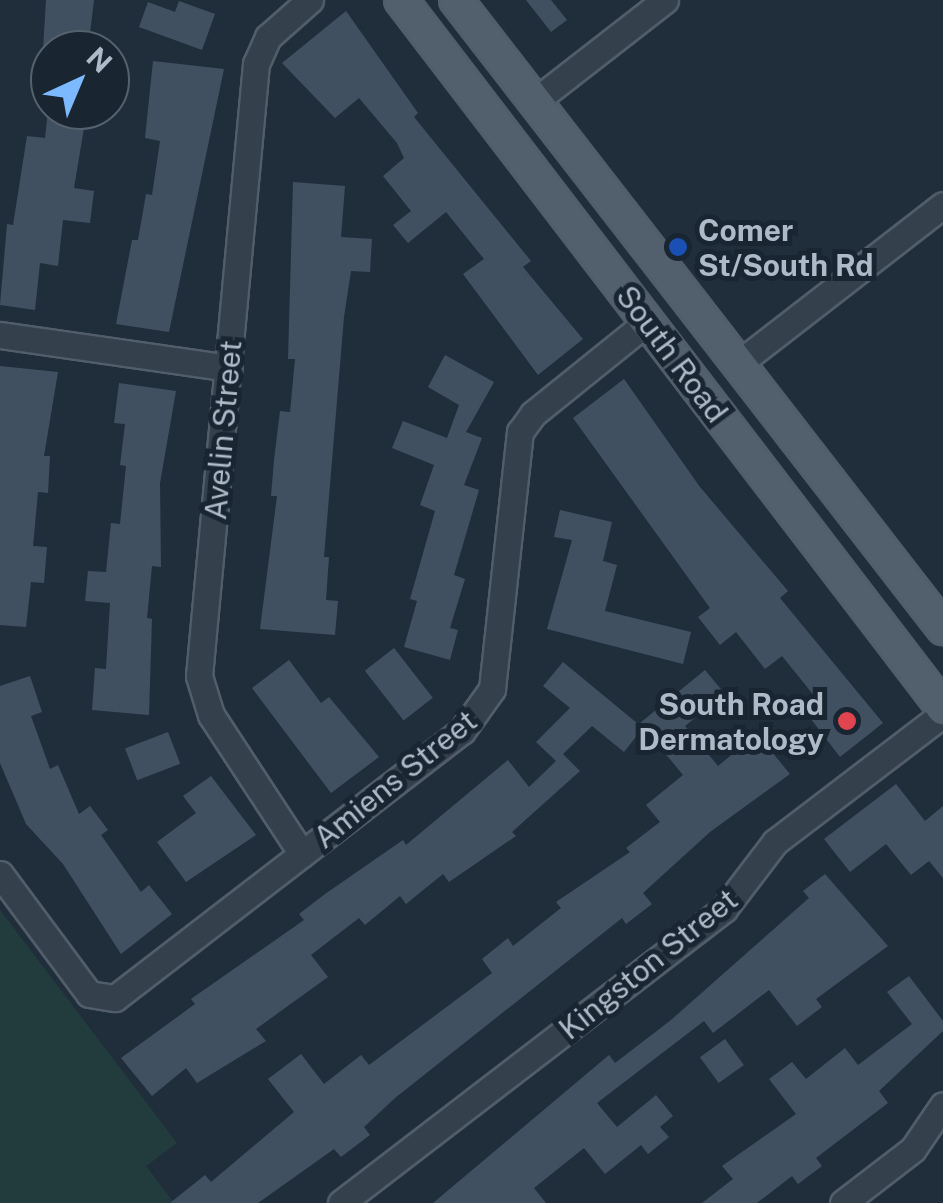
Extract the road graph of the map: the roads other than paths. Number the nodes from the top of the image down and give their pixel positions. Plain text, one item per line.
1 (310, 0) edge
2 (400, 0) edge
3 (456, 0) edge
4 (665, 0) edge
5 (534, 102) junction
6 (943, 206) edge
7 (648, 322) junction
8 (0, 335) edge
9 (738, 364) junction
10 (229, 368) junction
11 (936, 606) edge
12 (943, 711) edge
13 (302, 854) junction
14 (0, 874) edge
15 (943, 1105) edge
16 (341, 1203) edge
17 (843, 1203) edge

1 - 10 street, Avelin Street
2 - 7 main road, South Road
3 - 5 main road, South Road
4 - 5 street
5 - 9 main road, South Road
6 - 9 street
7 - 12 main road, South Road
7 - 13 street, Amiens Street
8 - 10 street
9 - 11 main road, South Road
10 - 13 street, Avelin Street
12 - 16 street, Kingston Street
13 - 14 street, Amiens Street
15 - 17 street

